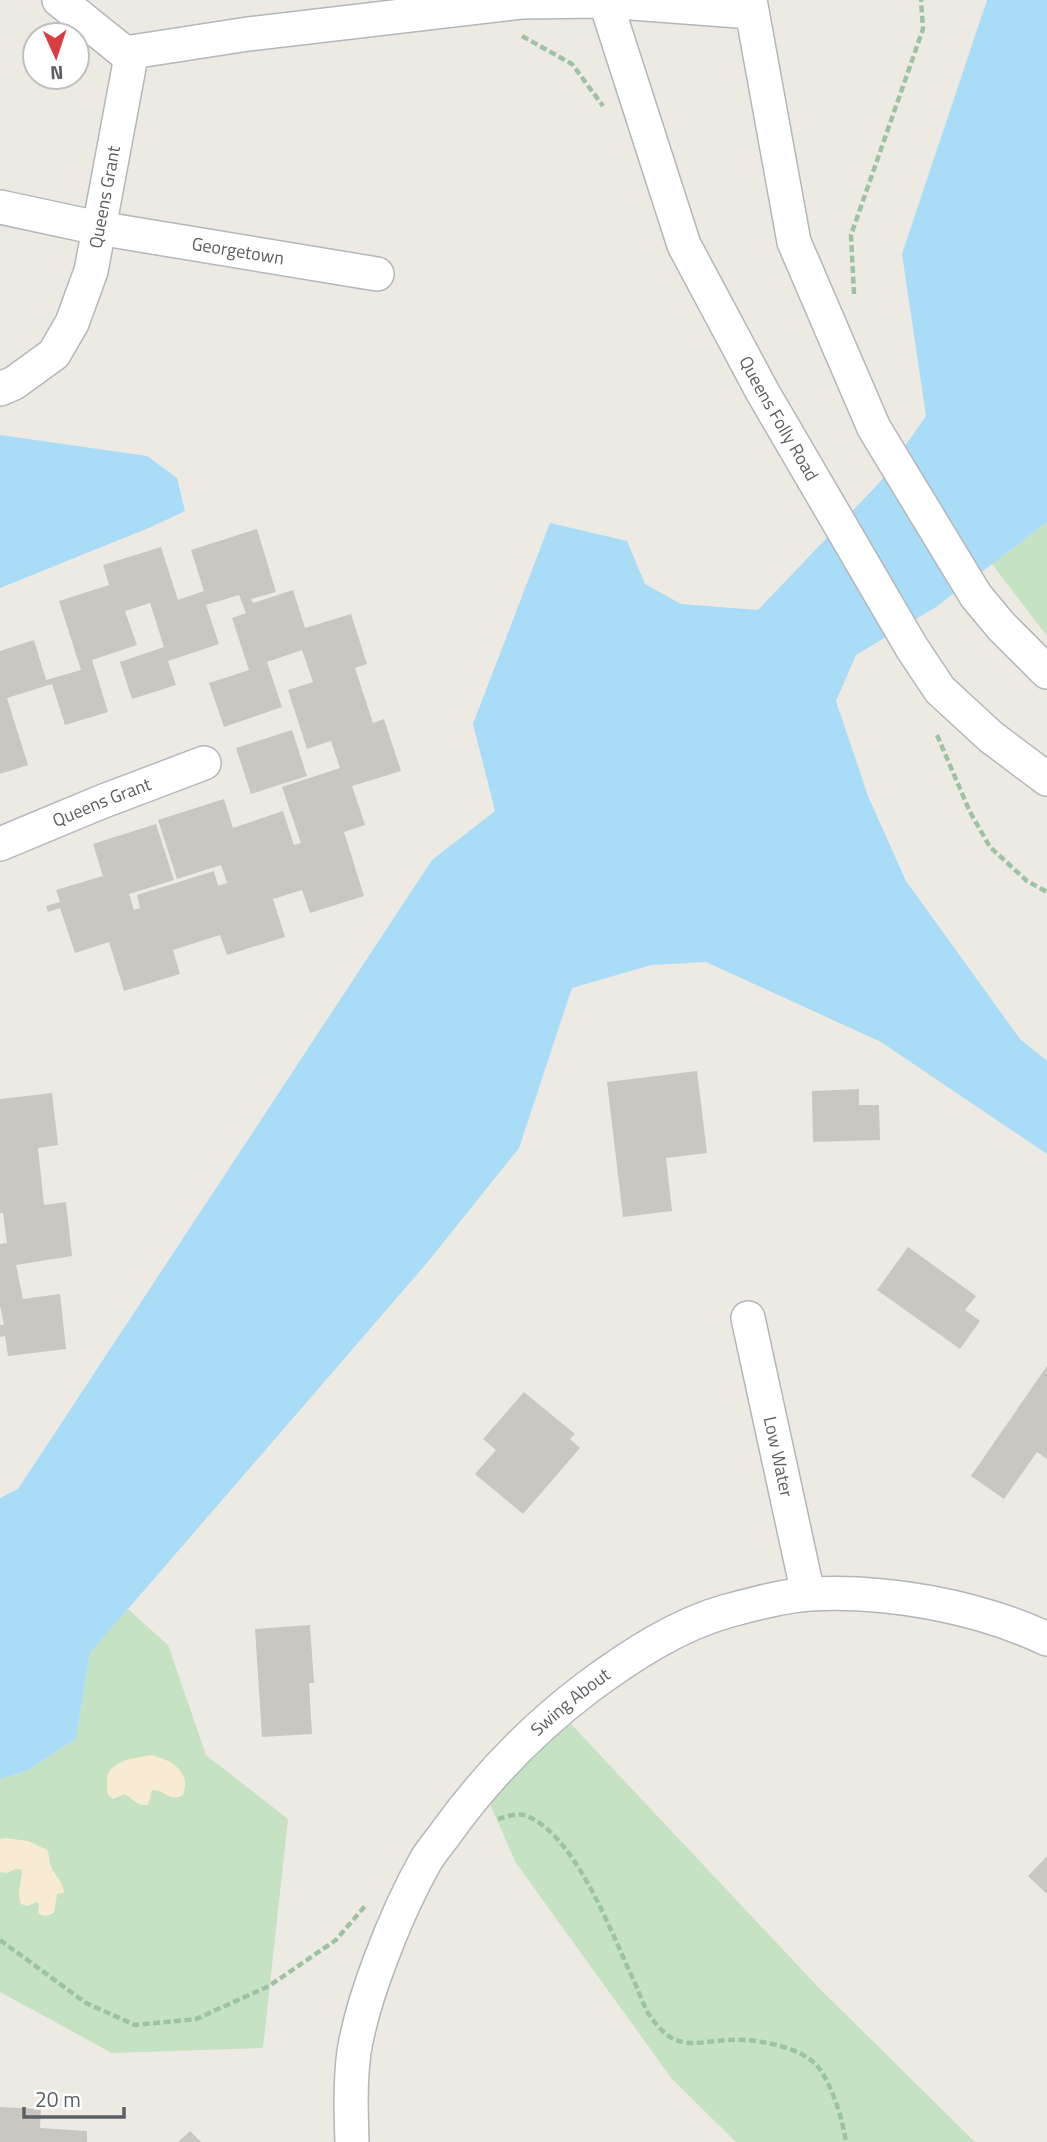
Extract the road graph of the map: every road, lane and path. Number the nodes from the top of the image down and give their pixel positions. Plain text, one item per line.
1 (58, 0) edge
2 (921, 0) edge
3 (605, 1) edge
4 (751, 6) edge
5 (125, 53) junction
6 (0, 207) edge
7 (98, 228) junction
8 (377, 274) dead end
9 (855, 301) dead end
10 (0, 389) edge
11 (1047, 672) edge
12 (936, 732) dead end
13 (204, 763) dead end
14 (1047, 779) edge
15 (0, 844) edge
16 (1047, 892) edge
17 (748, 1318) dead end
18 (808, 1594) junction
19 (1047, 1639) edge
20 (492, 1820) dead end
21 (367, 1903) dead end
22 (0, 1940) edge
23 (352, 2142) edge
24 (846, 2142) edge

1 - 5 street
2 - 9 path
3 - 4 street
3 - 5 street
3 - 14 street, Queens Folly Road
4 - 11 street
5 - 7 street, Queens Grant
6 - 7 street, Georgetown
7 - 8 street, Georgetown
7 - 10 street, Queens Grant
12 - 16 path
13 - 15 street, Queens Grant
17 - 18 street, Low Water
18 - 19 street, Swing About
18 - 23 street, Swing About
20 - 24 path
21 - 22 path

